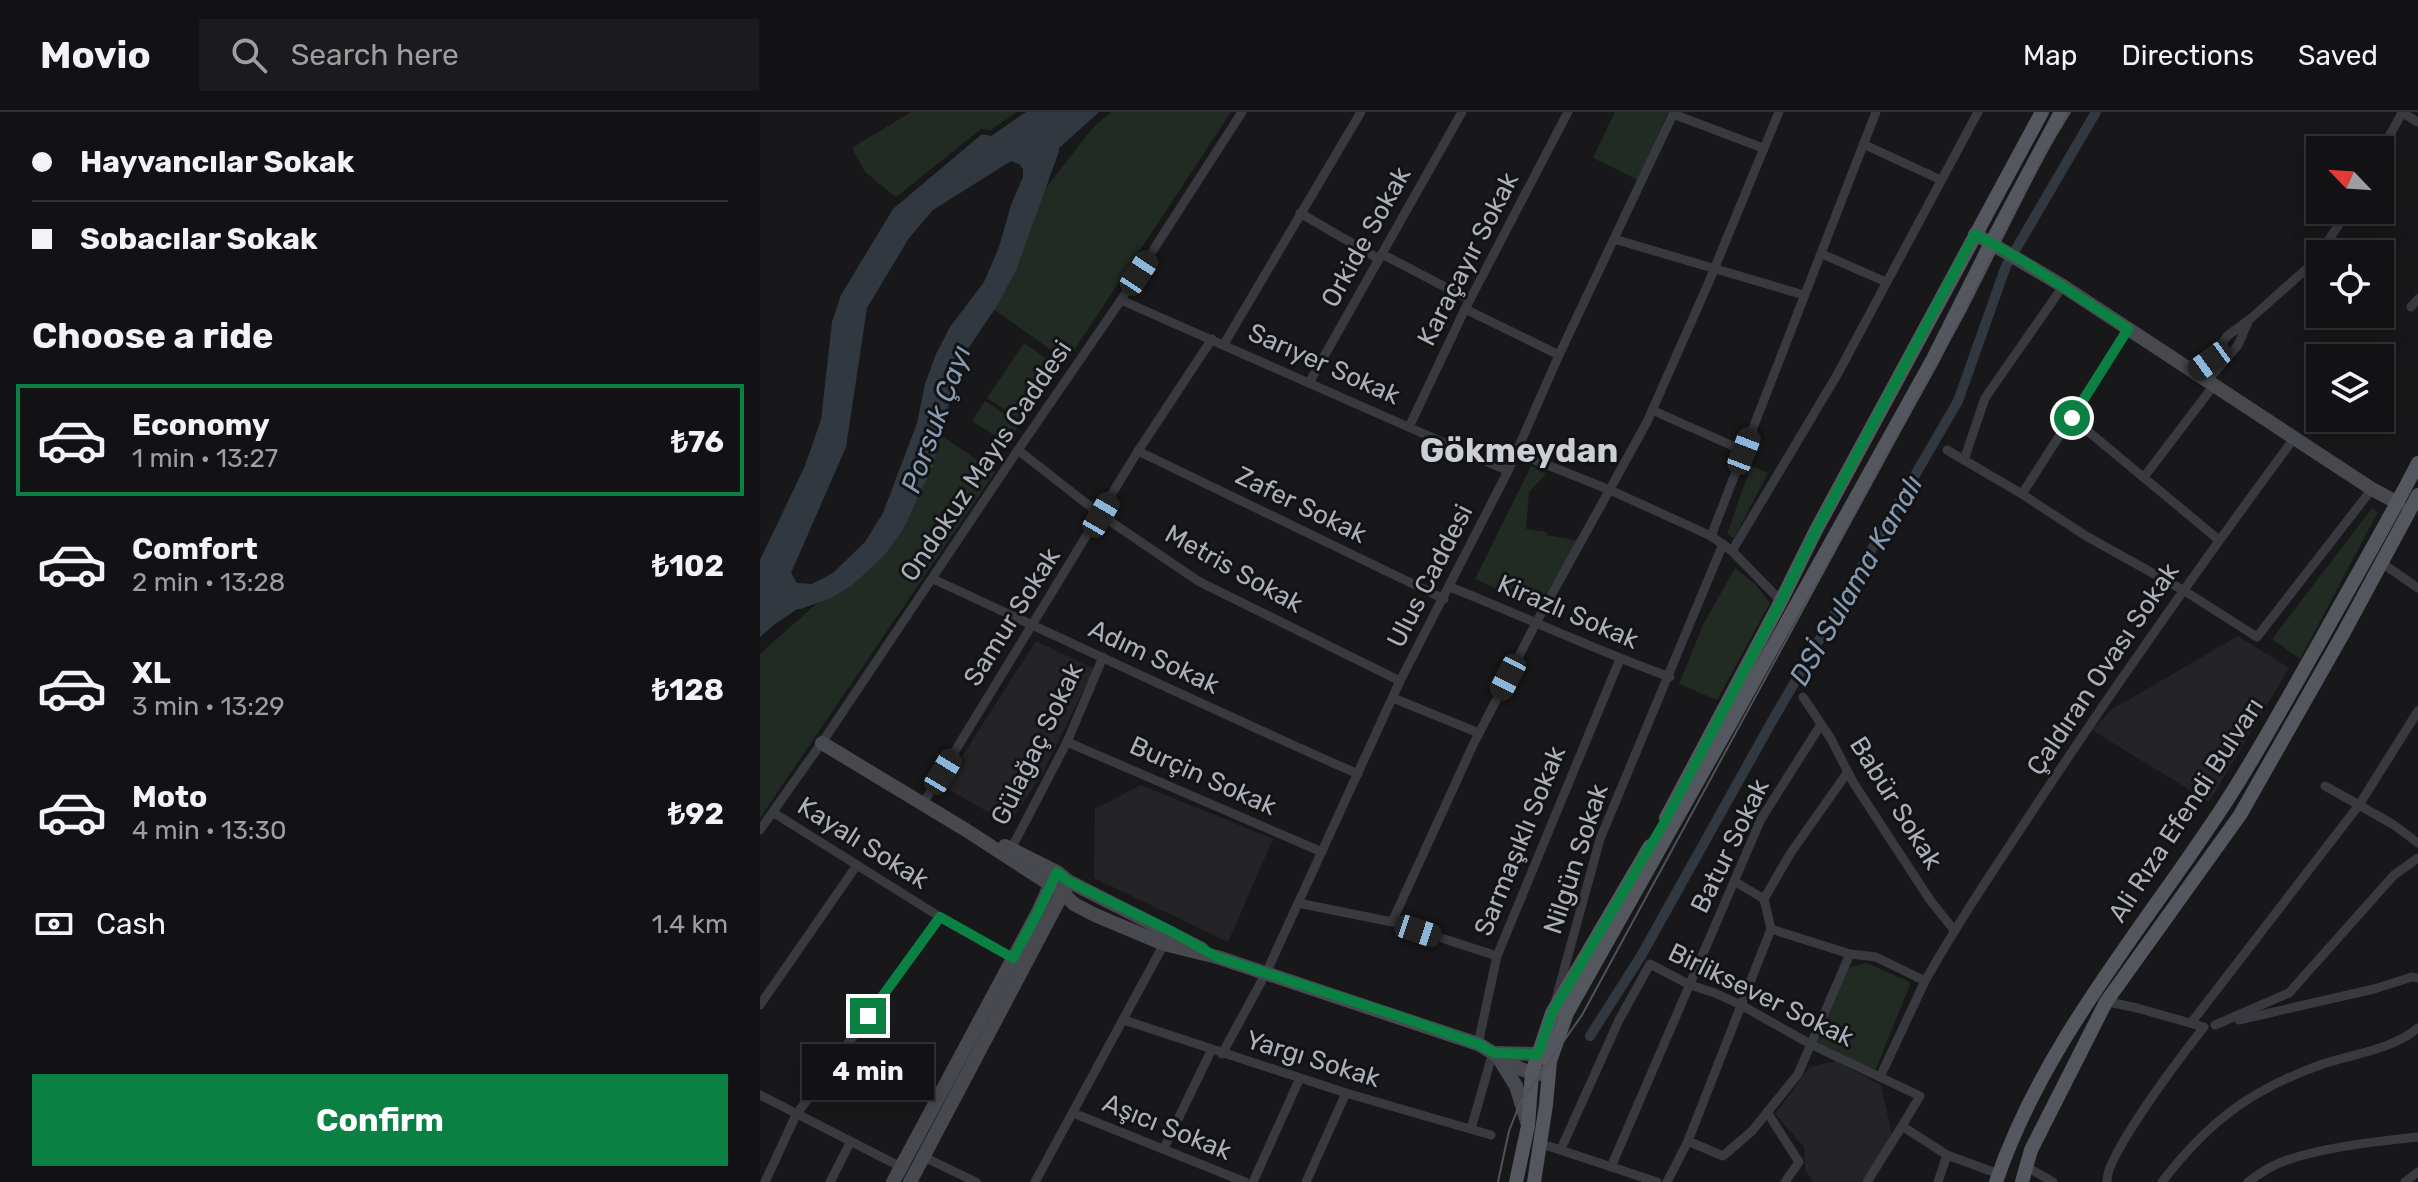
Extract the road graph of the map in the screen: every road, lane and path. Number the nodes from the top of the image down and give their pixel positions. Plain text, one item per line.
1 (1242, 112) edge
2 (1361, 112) edge
3 (1462, 112) edge
4 (1568, 112) edge
5 (1779, 112) edge
6 (1876, 112) edge
7 (1978, 112) edge
8 (2042, 112) edge
9 (2061, 112) edge
10 (2402, 112) edge
11 (1674, 113) edge
12 (2418, 122) edge
13 (2389, 136) edge
14 (1863, 144) junction
15 (1763, 148) junction
16 (1941, 180) junction
17 (1300, 213) junction
18 (2339, 224) edge
19 (1975, 234) junction
20 (1614, 239) junction
21 (1991, 243) junction
22 (1822, 254) junction
23 (1380, 256) junction
24 (1714, 269) junction
25 (1886, 282) junction
26 (2063, 286) junction
27 (1804, 295) junction
28 (1121, 300) junction
29 (1467, 304) junction
30 (2249, 320) junction
31 (2128, 329) junction
32 (1212, 339) junction
33 (1224, 344) junction
34 (1559, 355) junction
35 (2194, 373) junction
36 (1309, 383) junction
37 (2211, 383) junction
38 (1652, 410) junction
39 (2072, 418) junction
40 (1409, 427) junction
41 (2295, 437) junction
42 (1018, 450) junction
43 (1947, 450) dead end
44 (1138, 451) junction
45 (1744, 451) junction
46 (1515, 452) junction
47 (1964, 460) junction
48 (2418, 463) edge
49 (1508, 471) junction
50 (2144, 477) junction
51 (2372, 489) junction
52 (1610, 490) junction
53 (2022, 494) junction
54 (2418, 495) edge
55 (2409, 508) edge
56 (1101, 515) junction
57 (1711, 536) junction
58 (2219, 540) junction
59 (1723, 544) junction
60 (1732, 551) junction
61 (2382, 563) junction
62 (933, 579) junction
63 (1450, 587) junction
64 (2418, 588) edge
65 (2183, 590) junction
66 (1444, 599) junction
67 (1781, 601) junction
68 (1537, 621) junction
69 (1034, 625) junction
70 (1103, 657) junction
71 (1620, 659) junction
72 (1670, 677) junction
73 (1400, 681) junction
74 (1803, 697) dead end
75 (1393, 698) junction
76 (2418, 711) edge
77 (1820, 726) junction
78 (1479, 733) junction
79 (825, 739) junction
80 (1067, 742) junction
81 (1847, 773) junction
82 (1358, 774) junction
83 (2325, 786) dead end
84 (927, 797) junction
85 (2359, 805) junction
86 (774, 813) junction
87 (760, 830) edge
88 (2418, 843) edge
89 (1011, 849) junction
90 (1322, 852) junction
91 (2418, 858) edge
92 (857, 865) junction
93 (1734, 881) junction
94 (1059, 883) junction
95 (1764, 899) junction
96 (1298, 903) junction
97 (940, 917) junction
98 (1392, 922) junction
99 (1771, 929) junction
100 (1954, 930) junction
101 (1167, 938) junction
102 (1850, 954) junction
103 (1497, 956) junction
104 (1013, 958) junction
105 (1266, 973) junction
106 (2418, 978) edge
107 (1925, 981) junction
108 (1690, 985) junction
109 (2090, 998) junction
110 (2106, 1002) junction
111 (760, 1005) edge
112 (1741, 1005) junction
113 (1552, 1013) junction
114 (1124, 1020) junction
115 (2191, 1023) junction
116 (2215, 1025) junction
117 (2204, 1027) junction
118 (2418, 1028) edge
119 (1478, 1044) junction
120 (1812, 1045) junction
121 (1216, 1052) junction
122 (1494, 1053) junction
123 (1544, 1058) junction
124 (1532, 1073) junction
125 (1550, 1077) junction
126 (1880, 1077) junction
127 (1300, 1078) junction
128 (1346, 1093) junction
129 (760, 1095) edge
130 (1767, 1112) junction
131 (1073, 1113) junction
132 (796, 1115) junction
133 (1528, 1126) junction
134 (1902, 1126) junction
135 (1471, 1129) junction
136 (1491, 1135) dead end
137 (2418, 1137) edge
138 (1688, 1141) junction
139 (850, 1143) junction
140 (1539, 1143) junction
141 (1164, 1148) junction
142 (1561, 1149) junction
143 (1947, 1155) junction
144 (924, 1157) junction
145 (901, 1167) junction
146 (1611, 1167) junction
147 (2027, 1167) junction
148 (2418, 1172) edge
149 (1998, 1178) edge
150 (765, 1182) edge
151 (830, 1182) edge
152 (893, 1182) edge
153 (910, 1182) edge
154 (976, 1182) edge
155 (1035, 1182) edge
156 (1245, 1182) edge
157 (1253, 1182) edge
158 (1306, 1182) edge
159 (1516, 1182) edge
160 (1534, 1182) edge
161 (1657, 1182) edge
162 (1667, 1182) edge
163 (1785, 1182) edge
164 (1867, 1182) edge
165 (1938, 1182) edge
166 (2022, 1182) edge
167 (2053, 1182) edge
168 (2107, 1182) edge
169 (2162, 1182) edge
170 (2248, 1182) edge
171 (2405, 1182) edge

1 - 28 street, Ondokuz Mayıs Caddesi
2 - 17 street
3 - 23 street, Orkide Sokak
4 - 29 street, Karaçayır Sokak
5 - 15 street
6 - 14 street
7 - 16 street
8 - 19 main road
9 - 21 main road
10 - 12 street
10 - 13 street
11 - 15 street
11 - 20 street, Ulus Caddesi
14 - 16 street
14 - 22 street
15 - 24 street
16 - 25 street
17 - 23 street
17 - 33 street
18 - 30 street
19 - 21 main road
19 - 67 main road
20 - 24 street
20 - 34 street, Ulus Caddesi
21 - 26 main road
21 - 123 main road
22 - 25 street
22 - 27 street
23 - 29 street
23 - 36 street, Orkide Sokak
24 - 27 street
24 - 38 street
25 - 60 street
26 - 31 main road
26 - 47 street
27 - 45 street
28 - 32 street, Sarıyer Sokak
28 - 42 street, Ondokuz Mayıs Caddesi
29 - 34 street
29 - 40 street, Karaçayır Sokak
30 - 35 street
30 - 37 street
31 - 35 main road
31 - 39 street
32 - 33 street, Sarıyer Sokak
32 - 44 street, Samur Sokak
33 - 36 street, Sarıyer Sokak
34 - 46 street, Ulus Caddesi
35 - 37 main road
36 - 40 street, Sarıyer Sokak
37 - 41 main road
37 - 50 street
38 - 45 street
38 - 52 street
39 - 50 street
39 - 53 street
40 - 49 street, Sarıyer Sokak
41 - 51 main road
41 - 58 street, Çaldıran Ovası Sokak
42 - 56 street, Metris Sokak
42 - 62 street, Ondokuz Mayıs Caddesi
43 - 47 street
44 - 56 street, Samur Sokak
44 - 66 street, Zafer Sokak
45 - 57 street
46 - 49 street, Ulus Caddesi
46 - 52 street
47 - 53 street
48 - 55 main road, Ali Rıza Efendi Bulvarı
49 - 63 street, Ulus Caddesi
50 - 58 street
51 - 55 main road
51 - 65 street
52 - 57 street
52 - 68 street
53 - 65 street
54 - 55 main road, Ali Rıza Efendi Bulvarı
55 - 61 main road, Ali Rıza Efendi Bulvarı
55 - 109 main road, Ali Rıza Efendi Bulvarı
56 - 69 street, Samur Sokak
56 - 73 street, Metris Sokak
57 - 59 street
58 - 65 street, Çaldıran Ovası Sokak
59 - 60 street
59 - 72 street, Nilgün Sokak
60 - 67 street
61 - 64 street
61 - 110 main road, Ali Rıza Efendi Bulvarı
62 - 69 street, Adım Sokak
62 - 79 street, Ondokuz Mayıs Caddesi
63 - 66 street, Ulus Caddesi
63 - 68 street, Kirazlı Sokak
65 - 100 street, Çaldıran Ovası Sokak
66 - 73 street, Ulus Caddesi
67 - 113 main road
68 - 71 street, Kirazlı Sokak
68 - 78 street
69 - 70 street, Adım Sokak
69 - 84 street, Samur Sokak
70 - 80 street, Gülağaç Sokak
70 - 82 street, Adım Sokak
71 - 72 street, Kirazlı Sokak
71 - 103 street, Sarmaşıklı Sokak
72 - 113 street, Nilgün Sokak
73 - 75 street, Ulus Caddesi
74 - 77 street, Babür Sokak
75 - 78 street
75 - 82 street, Ulus Caddesi
76 - 85 street
77 - 81 street, Babür Sokak
77 - 93 street, Batur Sokak
78 - 98 street
79 - 84 main road
79 - 86 street, Ondokuz Mayıs Caddesi
79 - 94 main road
80 - 89 street, Gülağaç Sokak
80 - 90 street, Burçin Sokak
81 - 95 street
81 - 100 street, Babür Sokak
82 - 90 street, Ulus Caddesi
83 - 85 street
84 - 89 main road
85 - 88 street
85 - 115 street
86 - 87 street, Ondokuz Mayıs Caddesi
86 - 92 street, Kayalı Sokak
89 - 94 main road
90 - 96 street, Ulus Caddesi
91 - 116 street
92 - 97 street, Kayalı Sokak
92 - 111 street
93 - 95 street
93 - 108 street, Batur Sokak
94 - 101 main road
94 - 104 main road
94 - 144 main road
95 - 99 street
96 - 98 street
96 - 105 street, Ulus Caddesi
97 - 104 street, Kayalı Sokak
97 - 132 street
98 - 103 street
99 - 102 street
99 - 112 street
100 - 107 street, Çaldıran Ovası Sokak
101 - 105 main road
101 - 114 street
102 - 107 street
102 - 120 street
103 - 119 street, Sarmaşıklı Sokak
104 - 145 main road
105 - 119 main road
105 - 121 street, Ulus Caddesi
106 - 116 street
107 - 126 street, Çaldıran Ovası Sokak
108 - 112 street, Birliksever Sokak
108 - 142 street, Birliksever Sokak
108 - 146 street, Batur Sokak
109 - 110 street
109 - 149 main road, Ali Rıza Efendi Bulvarı
110 - 115 street
110 - 147 main road, Ali Rıza Efendi Bulvarı
112 - 120 street, Birliksever Sokak
112 - 138 street
113 - 123 main road
114 - 121 street, Yargı Sokak
114 - 131 street
115 - 117 street
116 - 117 street
117 - 168 street
118 - 169 street
119 - 122 main road
120 - 126 street, Birliksever Sokak
120 - 130 street
121 - 127 street, Yargı Sokak
121 - 141 street, Ulus Caddesi
122 - 123 main road
122 - 124 main road
122 - 133 main road
122 - 135 street
123 - 124 main road
123 - 125 main road
124 - 125 main road
124 - 133 main road
125 - 140 main road
126 - 134 street, Birliksever Sokak
127 - 128 street, Yargı Sokak
127 - 157 street
128 - 135 street, Yargı Sokak
128 - 158 street
129 - 132 street
130 - 138 street
130 - 163 street
131 - 141 street, Aşıcı Sokak
131 - 155 street
132 - 139 street
132 - 150 street
133 - 159 main road
134 - 143 street
134 - 164 street
135 - 136 street, Yargı Sokak
137 - 170 street
138 - 162 street
139 - 145 street
139 - 151 street
140 - 142 street
140 - 160 main road
141 - 156 street, Aşıcı Sokak
142 - 146 street
143 - 149 street
143 - 165 street
144 - 153 main road
144 - 154 street
145 - 152 main road
146 - 161 street
147 - 166 main road, Ali Rıza Efendi Bulvarı
147 - 167 street
148 - 171 street

